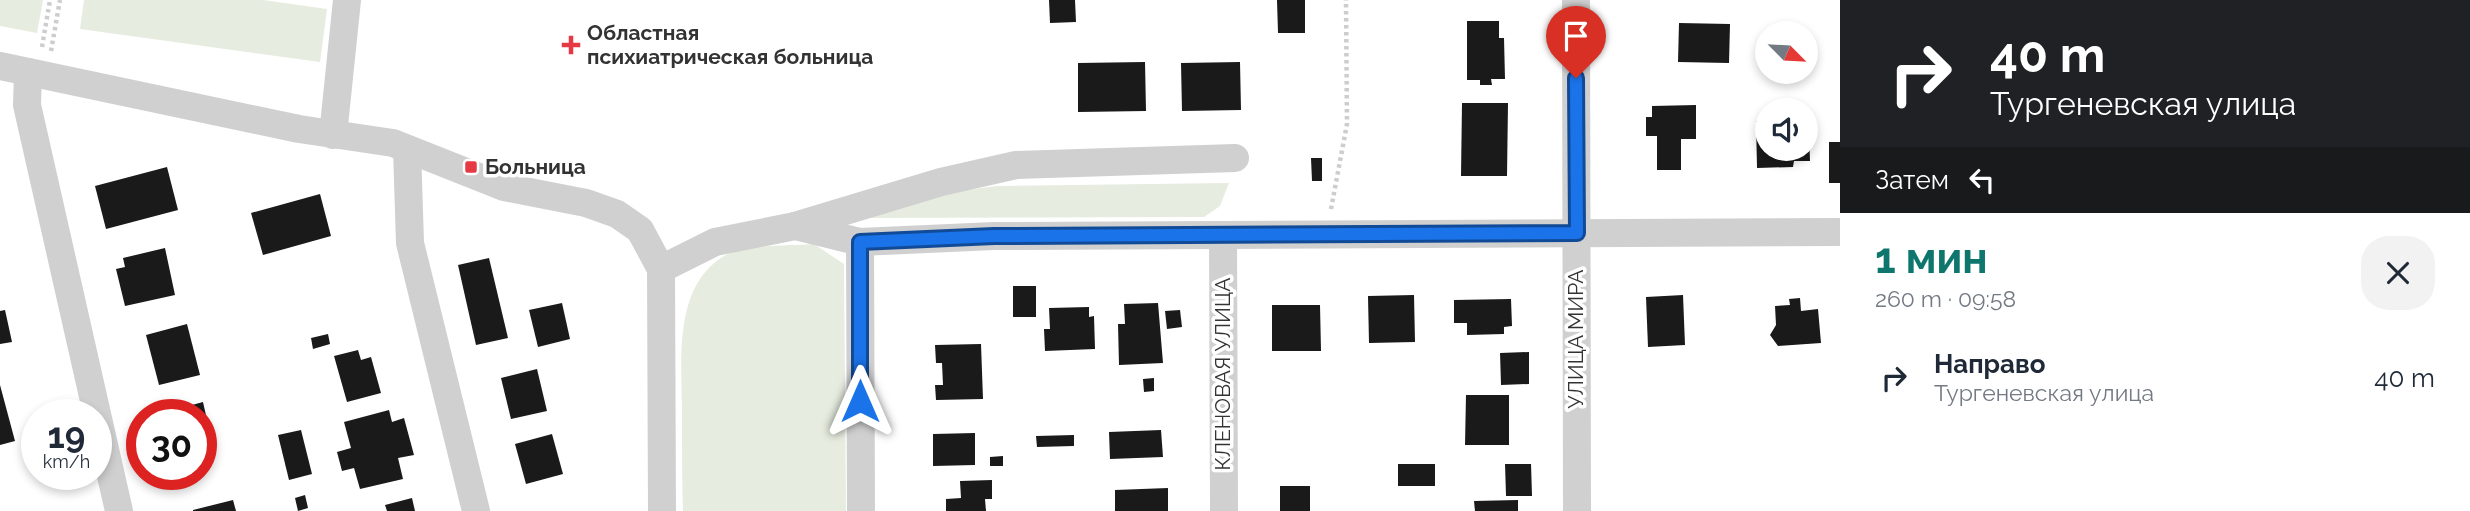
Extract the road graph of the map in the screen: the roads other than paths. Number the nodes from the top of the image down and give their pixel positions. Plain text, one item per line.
1 (347, 0) edge
2 (1576, 0) edge
3 (0, 66) edge
4 (38, 74) junction
5 (334, 135) junction
6 (408, 149) junction
7 (1235, 159) dead end
8 (795, 226) junction
9 (1840, 232) edge
10 (1577, 233) junction
11 (1223, 237) junction
12 (860, 242) junction
13 (661, 269) junction
14 (118, 511) edge
15 (476, 511) edge
16 (662, 511) edge
17 (861, 511) edge
18 (1224, 511) edge
19 (1577, 511) edge

1 - 5 street
2 - 10 street, УЛИЦА МИРА
3 - 4 street
4 - 5 street
4 - 14 street
5 - 6 street
6 - 13 street
6 - 15 street
7 - 8 street
8 - 12 street
8 - 13 street
9 - 10 street
10 - 11 street
10 - 19 street, УЛИЦА МИРА
11 - 12 street
11 - 18 street, КЛЕНОВАЯ УЛИЦА
12 - 17 street
13 - 16 street

